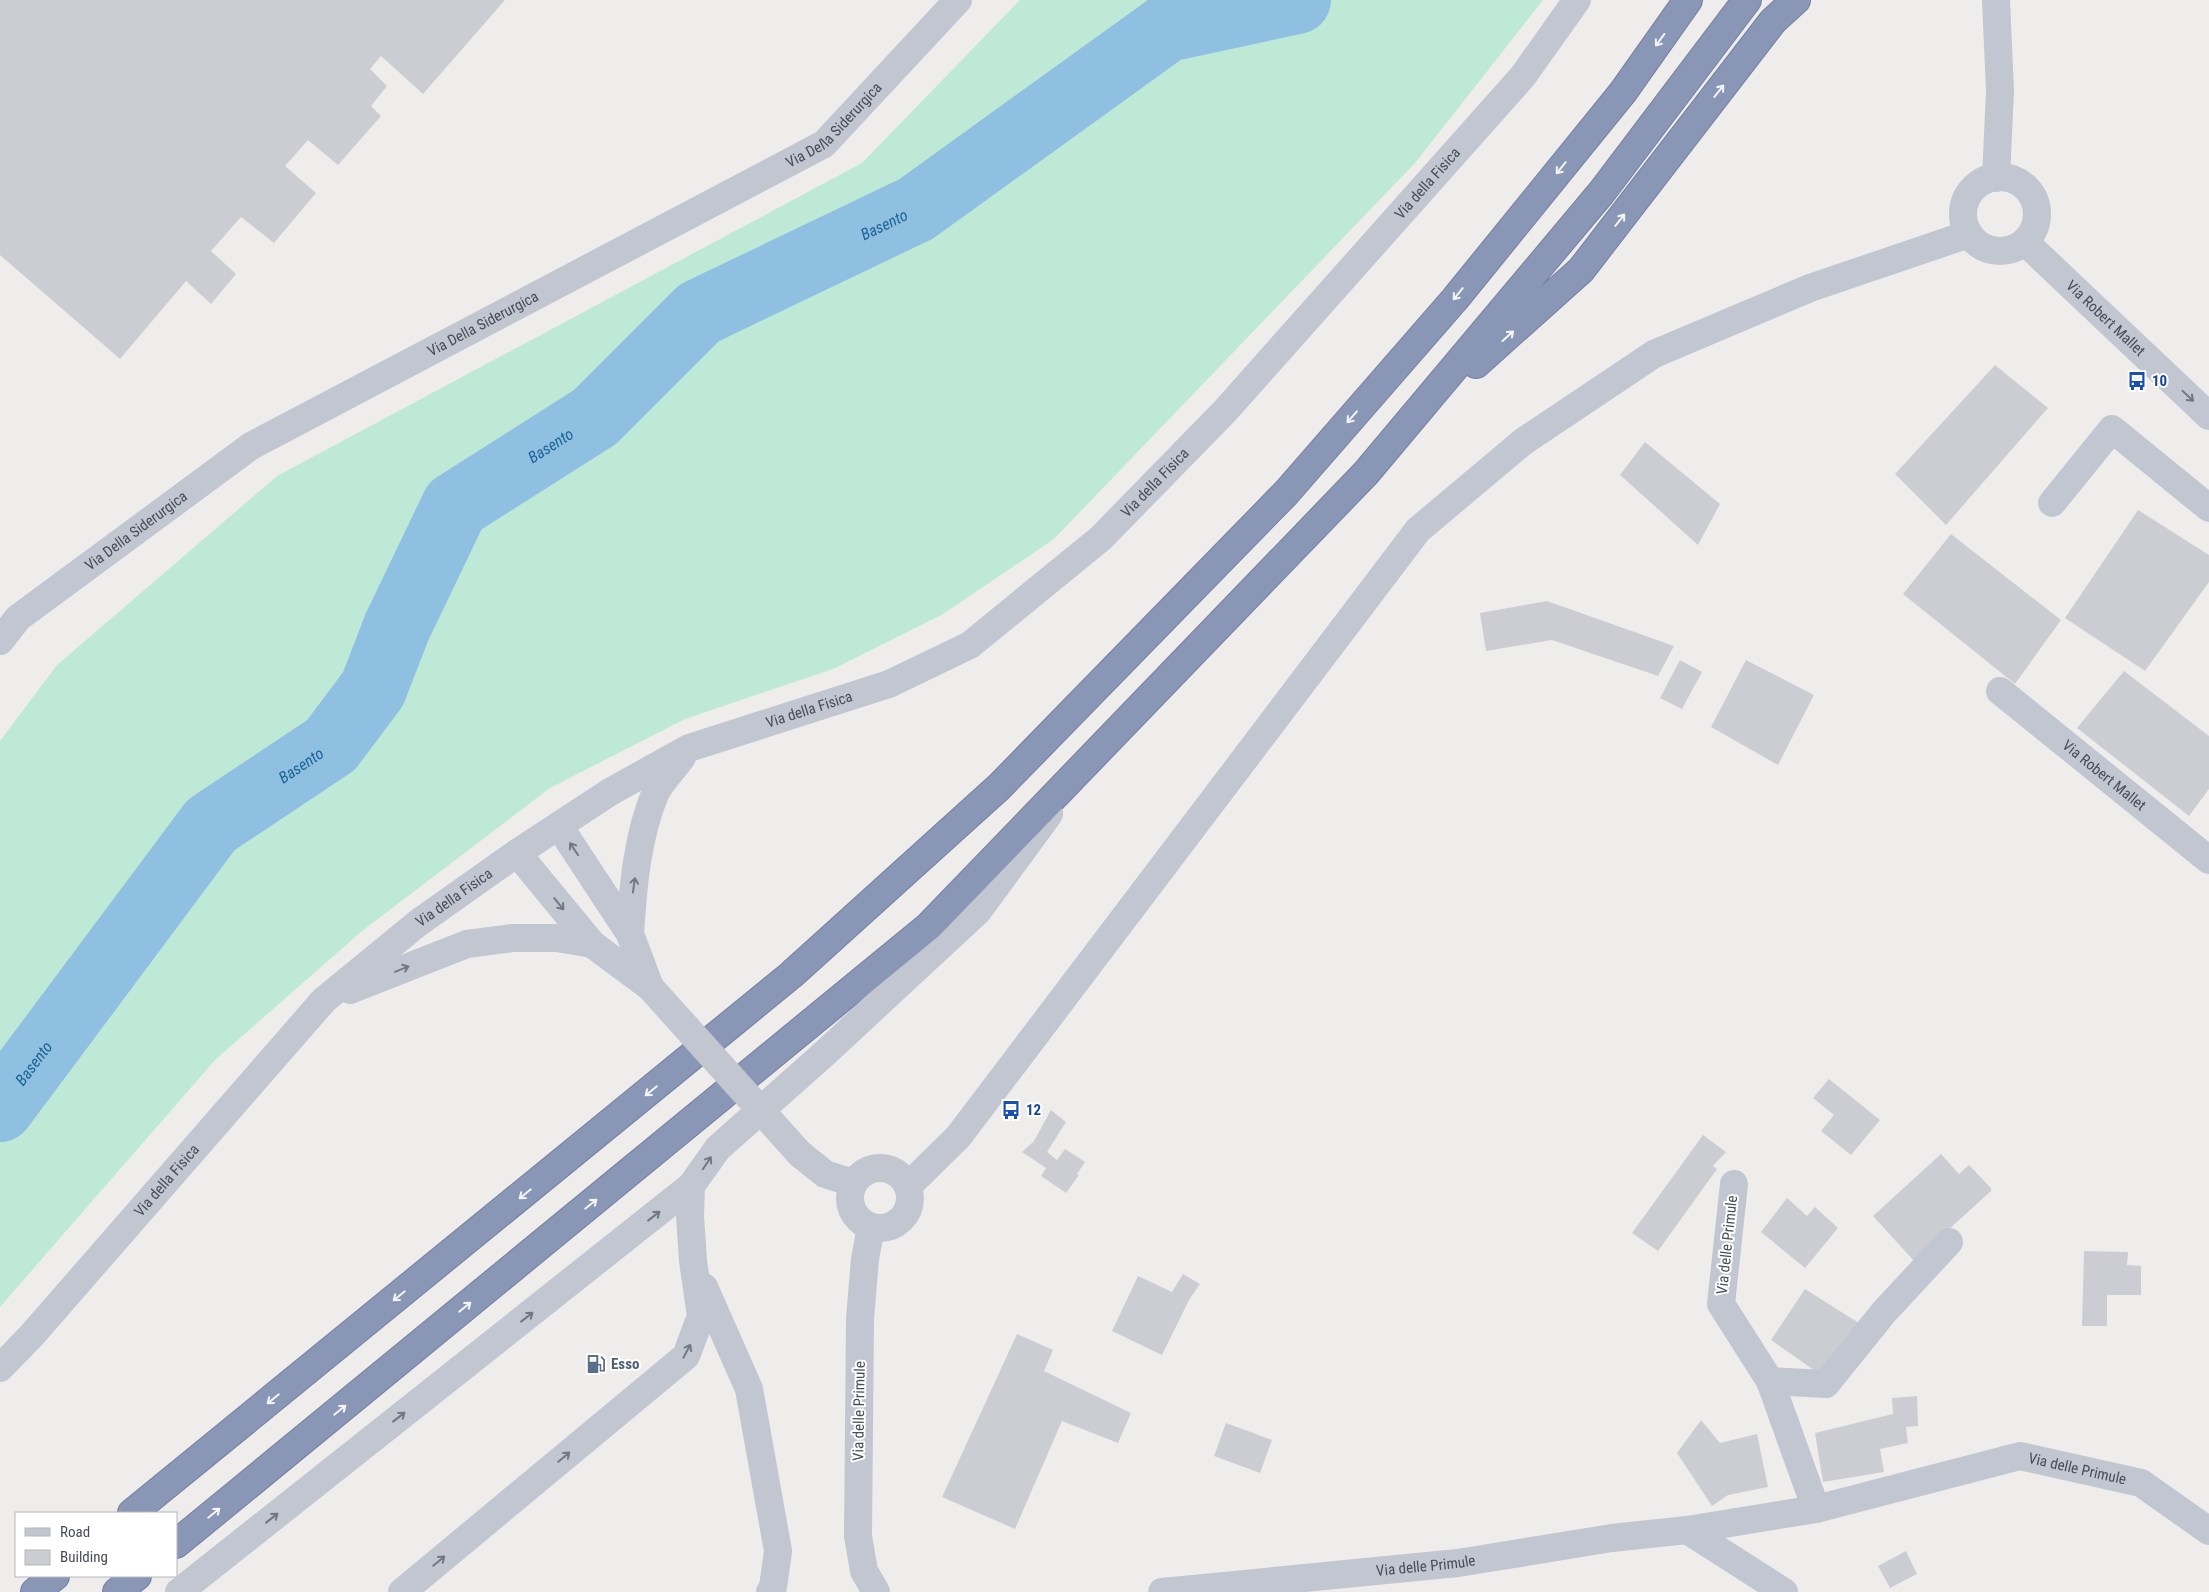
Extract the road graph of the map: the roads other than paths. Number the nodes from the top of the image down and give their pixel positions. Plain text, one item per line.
1 (958, 0) edge
2 (1577, 0) edge
3 (1688, 0) edge
4 (1747, 0) edge
5 (1796, 0) edge
6 (1996, 0) edge
7 (1996, 178) junction
8 (1969, 234) junction
9 (2025, 242) junction
10 (2209, 416) edge
11 (1406, 427) junction
12 (2052, 503) dead end
13 (2209, 508) edge
14 (0, 641) edge
15 (2000, 691) dead end
16 (689, 748) junction
17 (1087, 763) junction
18 (559, 826) junction
19 (518, 853) junction
20 (2209, 860) edge
21 (630, 934) junction
22 (592, 944) junction
23 (650, 986) junction
24 (324, 1000) junction
25 (853, 1183) junction
26 (1734, 1184) dead end
27 (691, 1186) junction
28 (908, 1186) junction
29 (871, 1227) junction
30 (1949, 1242) dead end
31 (693, 1261) junction
32 (0, 1368) edge
33 (1770, 1381) junction
34 (1816, 1509) junction
35 (133, 1512) edge
36 (1687, 1530) junction
37 (2209, 1531) edge
38 (178, 1542) edge
39 (54, 1577) edge
40 (136, 1577) edge
41 (35, 1592) edge
42 (117, 1592) edge
43 (179, 1592) edge
44 (402, 1592) edge
45 (770, 1592) edge
46 (876, 1592) edge
47 (1162, 1592) edge
48 (1784, 1592) edge

1 - 14 street, Via Della Siderurgica
2 - 16 street, Via della Fisica
3 -> 35 highway
4 - 11 highway
11 -> 5 highway
6 - 7 street
7 - 8 street
7 - 9 street
8 - 9 street
8 - 28 street
9 -> 10 street, Via Robert Mallet
11 - 17 highway
12 - 13 street
15 - 20 street, Via Robert Mallet
16 - 18 street, Via della Fisica
21 -> 16 street
27 -> 17 street
38 -> 17 highway
18 - 19 street, Via della Fisica
21 -> 18 street
19 -> 22 street
19 - 24 street, Via della Fisica
21 - 23 street
22 - 23 street
24 -> 22 street
23 - 25 street, bridge
24 - 32 street, Via della Fisica
25 - 28 street
25 - 29 street
26 - 33 street, Via delle Primule
27 - 31 street
43 -> 27 street
28 - 29 street
29 - 46 street, Via delle Primule
30 - 33 street
44 -> 31 street
31 - 45 street
33 - 34 street, Via delle Primule
34 - 36 street, Via delle Primule
34 - 37 street, Via delle Primule
36 - 47 street, Via delle Primule
36 - 48 street
39 - 41 highway
40 - 42 highway

